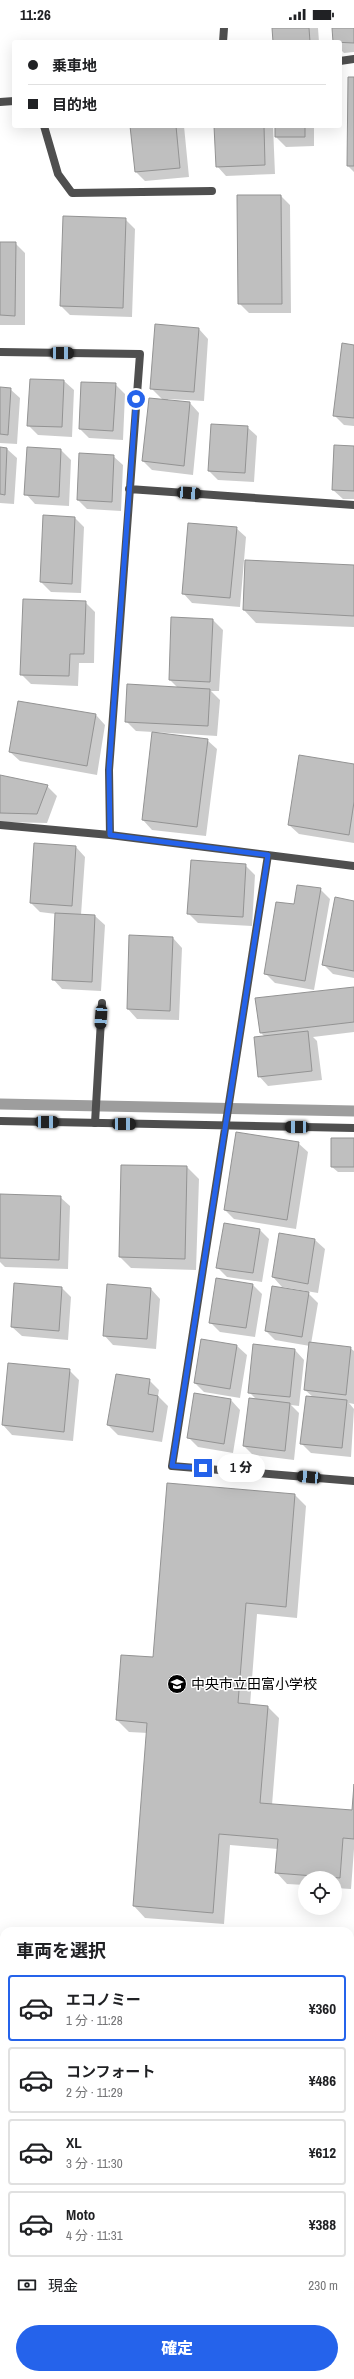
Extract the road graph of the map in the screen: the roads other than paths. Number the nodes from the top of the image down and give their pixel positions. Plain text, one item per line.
1 (224, 28) edge
2 (223, 40) edge
3 (354, 59) edge
4 (342, 60) edge
5 (12, 101) edge
6 (0, 102) edge
7 (45, 128) edge
8 (212, 190) dead end
9 (0, 352) edge
10 (129, 489) junction
11 (354, 505) edge
12 (0, 825) edge
13 (110, 835) junction
14 (268, 855) junction
15 (354, 866) edge
16 (102, 1003) dead end
17 (95, 1120) junction
18 (0, 1121) edge
19 (226, 1122) junction
20 (354, 1128) edge
21 (354, 1481) edge

1 - 2 street
3 - 4 street
5 - 6 street
7 - 8 street
9 - 10 street
10 - 11 street
10 - 13 street
12 - 13 street
13 - 14 street
14 - 15 street
14 - 19 street
16 - 17 street
17 - 18 street
17 - 19 street
19 - 20 street
19 - 21 street

